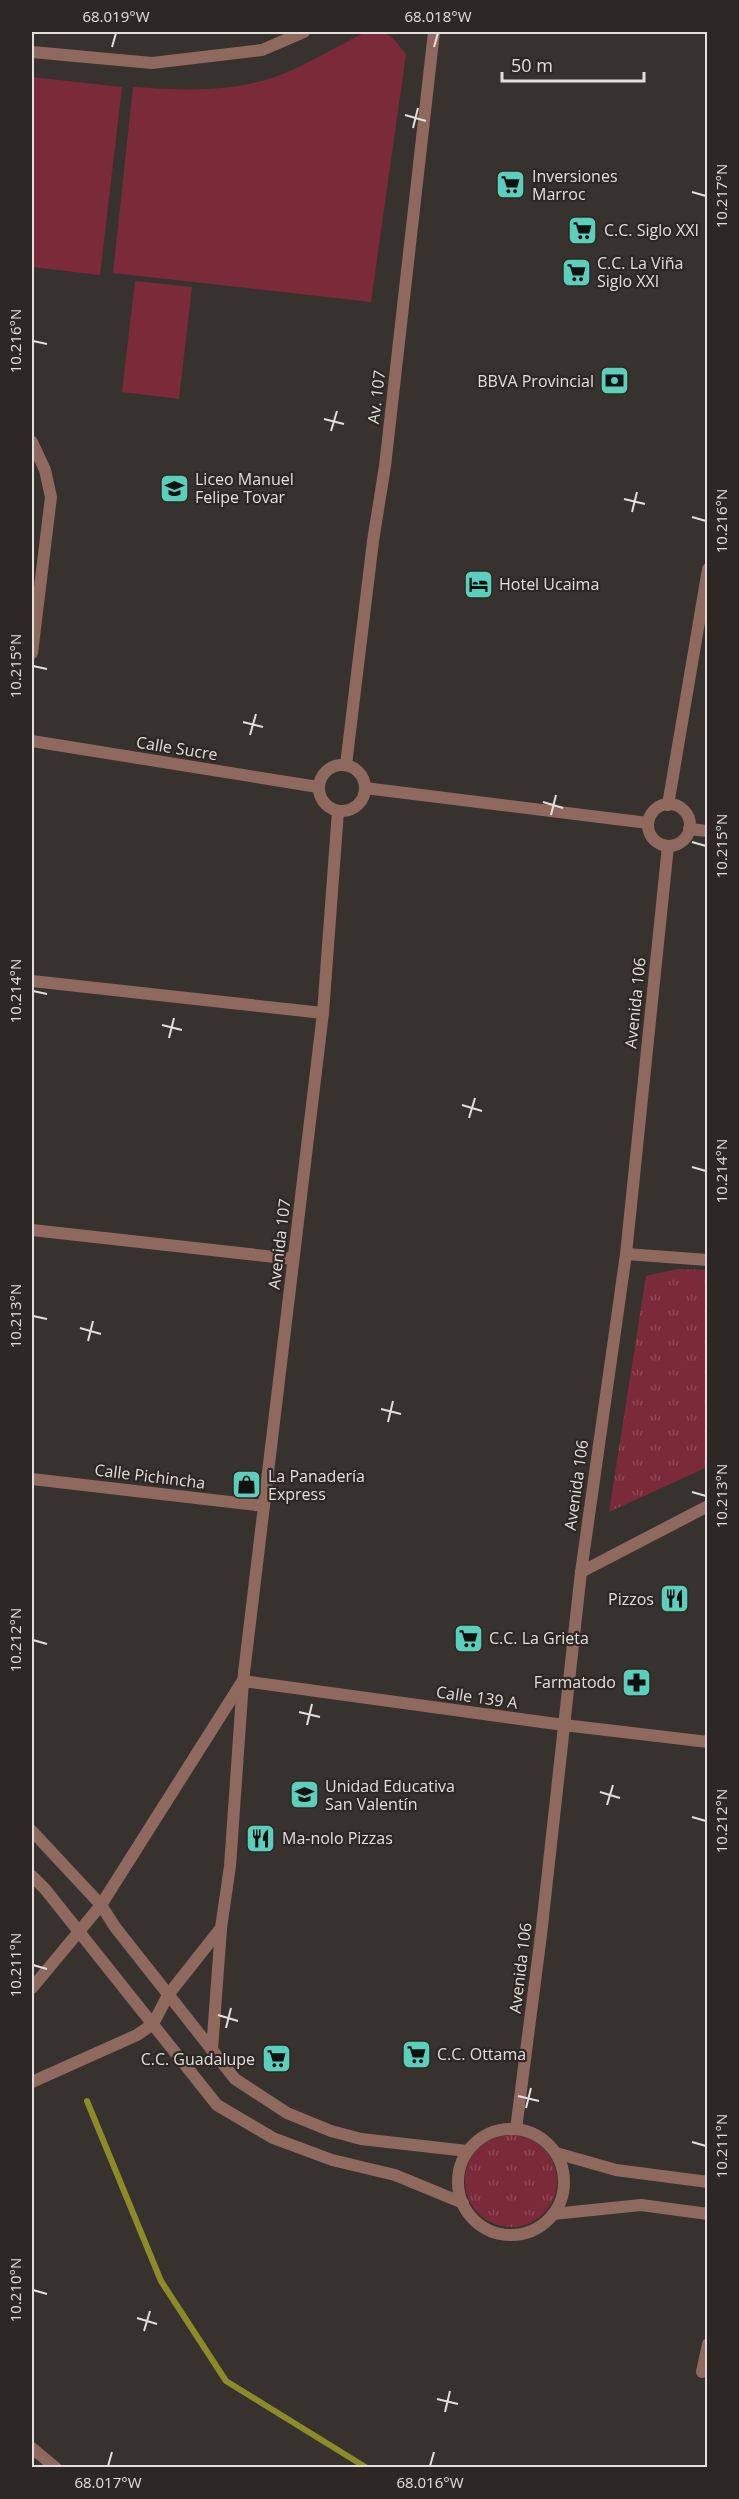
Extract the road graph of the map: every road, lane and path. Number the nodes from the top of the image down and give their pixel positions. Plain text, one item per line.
1 (303, 32) edge
2 (434, 32) edge
3 (32, 52) edge
4 (32, 442) edge
5 (708, 569) edge
6 (705, 605) edge
7 (32, 653) edge
8 (32, 741) edge
9 (346, 765) junction
10 (318, 787) junction
11 (365, 788) junction
12 (668, 804) junction
13 (338, 811) junction
14 (648, 823) junction
15 (689, 829) junction
16 (708, 831) edge
17 (668, 846) junction
18 (32, 981) edge
19 (323, 1013) junction
20 (32, 1230) edge
21 (626, 1254) junction
22 (293, 1259) junction
23 (708, 1260) edge
24 (32, 1479) edge
25 (264, 1506) junction
26 (708, 1506) edge
27 (581, 1572) junction
28 (243, 1681) junction
29 (564, 1725) junction
30 (708, 1742) edge
31 (32, 1831) edge
32 (32, 1875) edge
33 (101, 1905) junction
34 (221, 1928) junction
35 (78, 1932) junction
36 (32, 1988) edge
37 (168, 1995) junction
38 (153, 2024) junction
39 (212, 2050) junction
40 (32, 2082) edge
41 (516, 2129) junction
42 (467, 2151) junction
43 (556, 2153) junction
44 (708, 2182) edge
45 (463, 2203) junction
46 (553, 2214) junction
47 (708, 2214) edge
48 (708, 2344) edge
49 (702, 2372) dead end
50 (32, 2448) edge
51 (56, 2468) edge

1 - 3 street
2 - 9 street, Av. 107
4 - 7 street
5 - 6 street
6 - 12 street
8 - 10 street, Calle Sucre
9 - 10 street
9 - 11 street
10 - 13 street
11 - 13 street
11 - 14 street
12 - 14 street
12 - 15 street
13 - 19 street, Avenida 107
14 - 17 street
15 - 16 street
15 - 17 street
17 - 21 street, Avenida 106
18 - 19 street
19 - 22 street, Avenida 107
20 - 22 street
21 - 23 street
21 - 27 street, Avenida 106
22 - 25 street, Avenida 107
24 - 25 street, Calle Pichincha
25 - 28 street, Avenida 107
26 - 27 street
27 - 29 street, Avenida 106
28 - 29 street, Calle 139 A
28 - 33 street
28 - 34 street, Avenida 107
29 - 30 street, Calle 139 A
29 - 41 street, Avenida 106
31 - 33 street
32 - 35 street
33 - 35 street
33 - 37 street
34 - 37 street
34 - 39 street, Avenida 107
35 - 36 street
35 - 38 street
37 - 38 street
37 - 39 street
38 - 40 street
38 - 45 street
39 - 42 street
41 - 42 street
41 - 43 street
42 - 45 street
43 - 44 street
43 - 46 street
45 - 46 street
46 - 47 street
48 - 49 street
50 - 51 street

